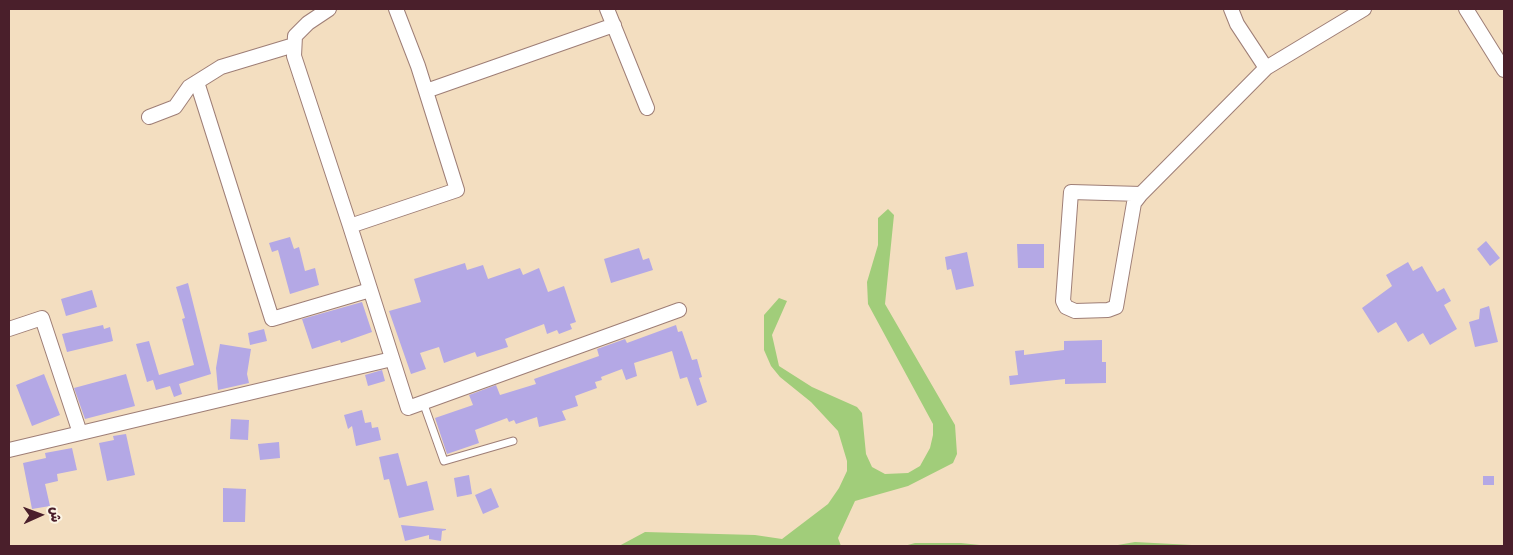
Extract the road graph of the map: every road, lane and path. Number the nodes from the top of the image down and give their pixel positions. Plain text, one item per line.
1 (329, 9) edge
2 (396, 9) edge
3 (607, 9) edge
4 (1231, 9) edge
5 (1466, 9) edge
6 (1358, 10) edge
7 (614, 25) junction
8 (294, 45) junction
9 (1266, 68) junction
10 (1504, 70) edge
11 (197, 82) junction
12 (426, 91) junction
13 (647, 108) dead end
14 (149, 118) dead end
15 (1140, 194) junction
16 (350, 226) junction
17 (370, 290) junction
18 (679, 310) dead end
19 (9, 328) edge
20 (392, 359) junction
21 (423, 402) junction
22 (80, 433) junction
23 (513, 441) dead end
24 (9, 450) edge

1 - 8 street
2 - 12 street
3 - 7 street
4 - 9 street
5 - 10 street
6 - 9 street
7 - 12 street
7 - 13 street
8 - 11 street
8 - 16 street
9 - 15 street
11 - 14 street
11 - 17 street
12 - 16 street
15 - 15 street
16 - 17 street
17 - 20 street
18 - 21 street
19 - 22 street
20 - 21 street
20 - 22 street
21 - 23 lane
22 - 24 street

